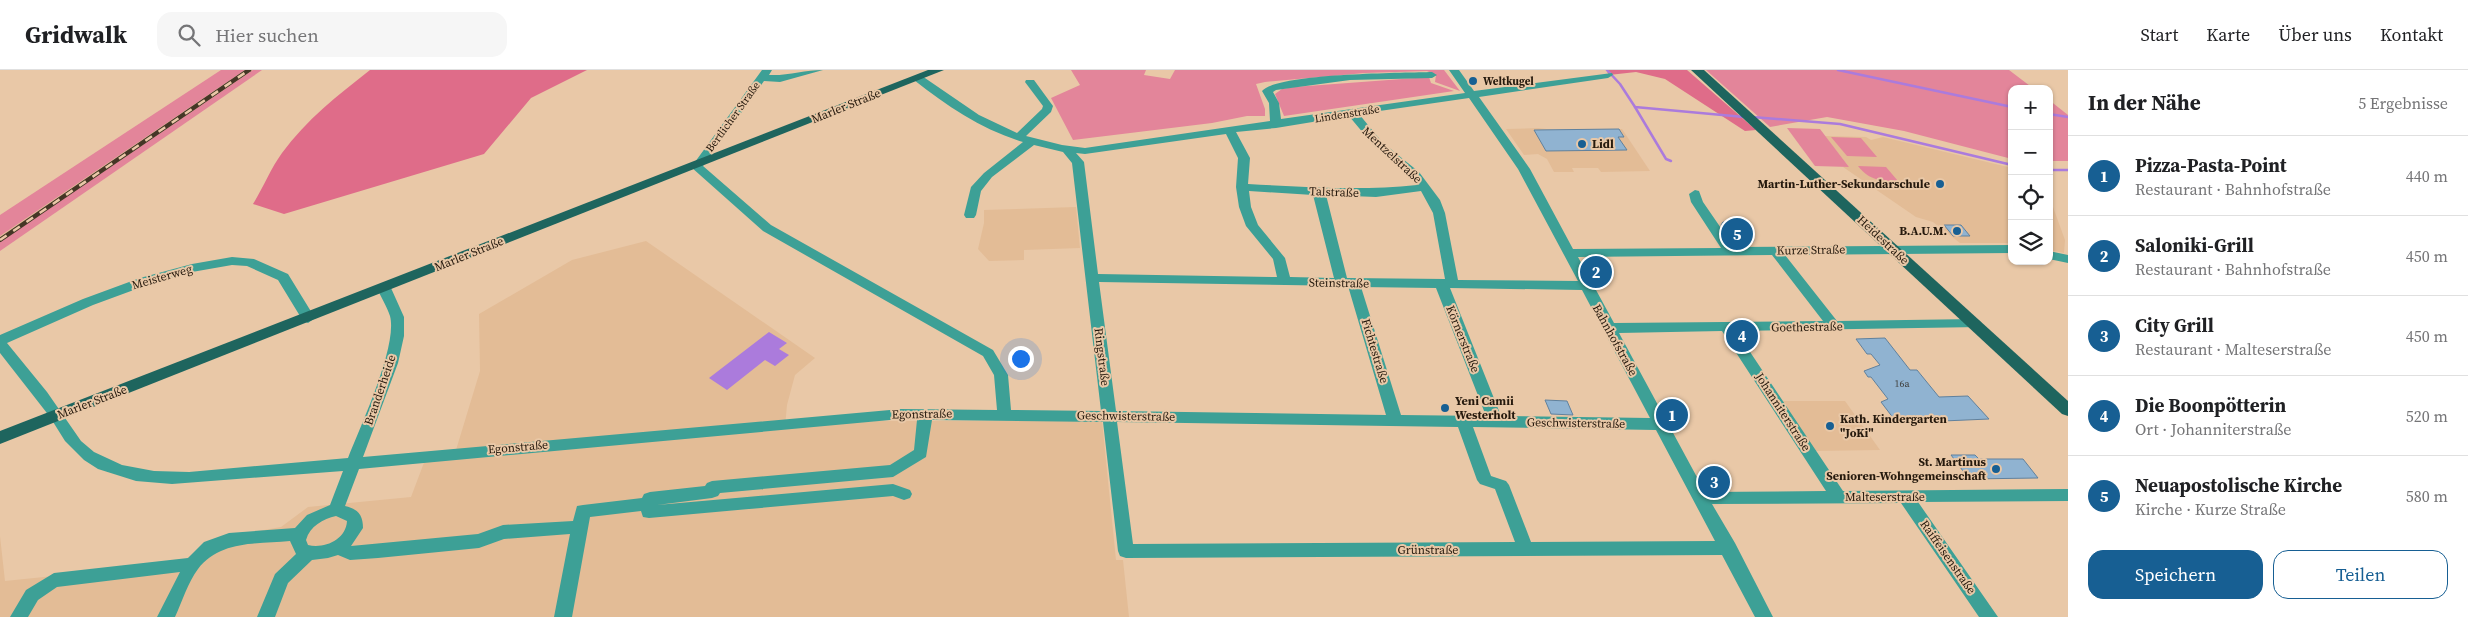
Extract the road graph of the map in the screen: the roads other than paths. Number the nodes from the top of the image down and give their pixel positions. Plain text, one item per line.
1 (818, 70) edge
2 (938, 70) edge
3 (1454, 70) edge
4 (1697, 70) edge
5 (764, 74) edge
6 (1432, 75) dead end
7 (1608, 75) dead end
8 (918, 78) junction
9 (1030, 82) dead end
10 (1474, 96) junction
11 (1352, 113) junction
12 (1276, 125) junction
13 (1230, 131) junction
14 (1019, 137) junction
15 (1031, 142) junction
16 (1082, 157) junction
17 (697, 165) junction
18 (1242, 187) junction
19 (1426, 187) junction
20 (1318, 193) junction
21 (1695, 194) dead end
22 (970, 215) dead end
23 (1892, 249) junction
24 (2008, 249) edge
25 (1775, 250) junction
26 (1730, 251) junction
27 (1569, 253) junction
28 (2053, 256) edge
29 (2068, 259) edge
30 (1092, 278) junction
31 (1285, 282) junction
32 (1348, 283) junction
33 (1446, 283) junction
34 (1586, 286) junction
35 (384, 288) junction
36 (308, 318) junction
37 (1975, 324) junction
38 (1834, 326) junction
39 (1609, 328) junction
40 (1727, 328) junction
41 (2, 338) edge
42 (2068, 410) edge
43 (924, 413) junction
44 (1004, 414) junction
45 (56, 415) junction
46 (1109, 416) junction
47 (1396, 420) junction
48 (1463, 421) junction
49 (1496, 422) junction
50 (1662, 424) junction
51 (0, 438) edge
52 (353, 463) junction
53 (904, 494) dead end
54 (2068, 495) edge
55 (1839, 497) junction
56 (1906, 497) junction
57 (1701, 498) junction
58 (649, 504) junction
59 (336, 510) junction
60 (579, 527) junction
61 (300, 534) junction
62 (338, 547) junction
63 (1729, 548) junction
64 (1526, 550) junction
65 (1126, 551) joint
66 (308, 553) junction
67 (192, 564) junction
68 (19, 617) edge
69 (166, 617) edge
70 (266, 617) edge
71 (563, 617) edge
72 (1764, 617) edge
73 (1989, 617) edge

1 - 5 street
2 - 8 main road, Marler Straße
3 - 10 street, Bahnhofstraße
4 - 23 main road, Heidestraße
5 - 17 street, Bertlicher Straße
6 - 12 street
7 - 10 street, Lindenstraße
8 - 14 street
8 - 17 main road, Marler Straße
9 - 14 street
10 - 11 street, Lindenstraße
10 - 27 street, Bahnhofstraße
11 - 12 street, Lindenstraße
11 - 19 street, Mentzelstraße
12 - 13 street, Lindenstraße
13 - 16 street, Lindenstraße
13 - 18 street
14 - 15 street
15 - 16 street
15 - 22 street
16 - 30 street, Ringstraße
17 - 35 main road, Marler Straße
17 - 44 street
18 - 20 street, Talstraße
18 - 31 street
19 - 20 street, Talstraße
19 - 33 street, Mentzelstraße
20 - 32 street, Fichtestraße
21 - 26 street
23 - 24 street, Kurze Straße
23 - 25 street, Kurze Straße
23 - 37 main road, Heidestraße
25 - 26 street, Kurze Straße
25 - 38 street
26 - 27 street, Kurze Straße
27 - 34 street, Bahnhofstraße
28 - 29 street
30 - 31 street, Steinstraße
30 - 46 street, Ringstraße
31 - 32 street, Steinstraße
32 - 33 street, Steinstraße
32 - 47 street, Fichtestraße
33 - 34 street, Steinstraße
33 - 49 street, Körnerstraße
34 - 39 street, Bahnhofstraße
35 - 36 main road, Marler Straße
35 - 52 street, Branderheide
36 - 41 street, Meisterweg
36 - 45 main road, Marler Straße
37 - 38 street, Goethestraße
37 - 42 main road, Heidestraße
38 - 40 street, Goethestraße
39 - 40 street, Goethestraße
39 - 50 street, Bahnhofstraße
40 - 55 street, Johanniterstraße
41 - 45 street, Egonstraße
43 - 44 street, Egonstraße
43 - 52 street, Egonstraße
43 - 58 street
44 - 46 street, Geschwisterstraße
45 - 51 main road, Marler Straße
45 - 52 street, Egonstraße
46 - 47 street, Geschwisterstraße
46 - 65 street, Ringstraße
47 - 48 street, Geschwisterstraße
48 - 49 street, Geschwisterstraße
48 - 64 street
49 - 50 street, Geschwisterstraße
50 - 57 street, Bahnhofstraße
52 - 59 street, Branderheide
53 - 58 street
54 - 56 street, Malteserstraße
55 - 56 street, Malteserstraße
55 - 57 street, Malteserstraße
56 - 73 street, Raiffeisenstraße
57 - 63 street, Bahnhofstraße
58 - 60 street
59 - 61 street
59 - 62 street
60 - 62 street
60 - 71 street
61 - 66 street
61 - 67 street
62 - 66 street
63 - 64 street, Grünstraße
63 - 72 street, Bahnhofstraße
64 - 65 street, Grünstraße
66 - 70 street
67 - 68 street
67 - 69 street

